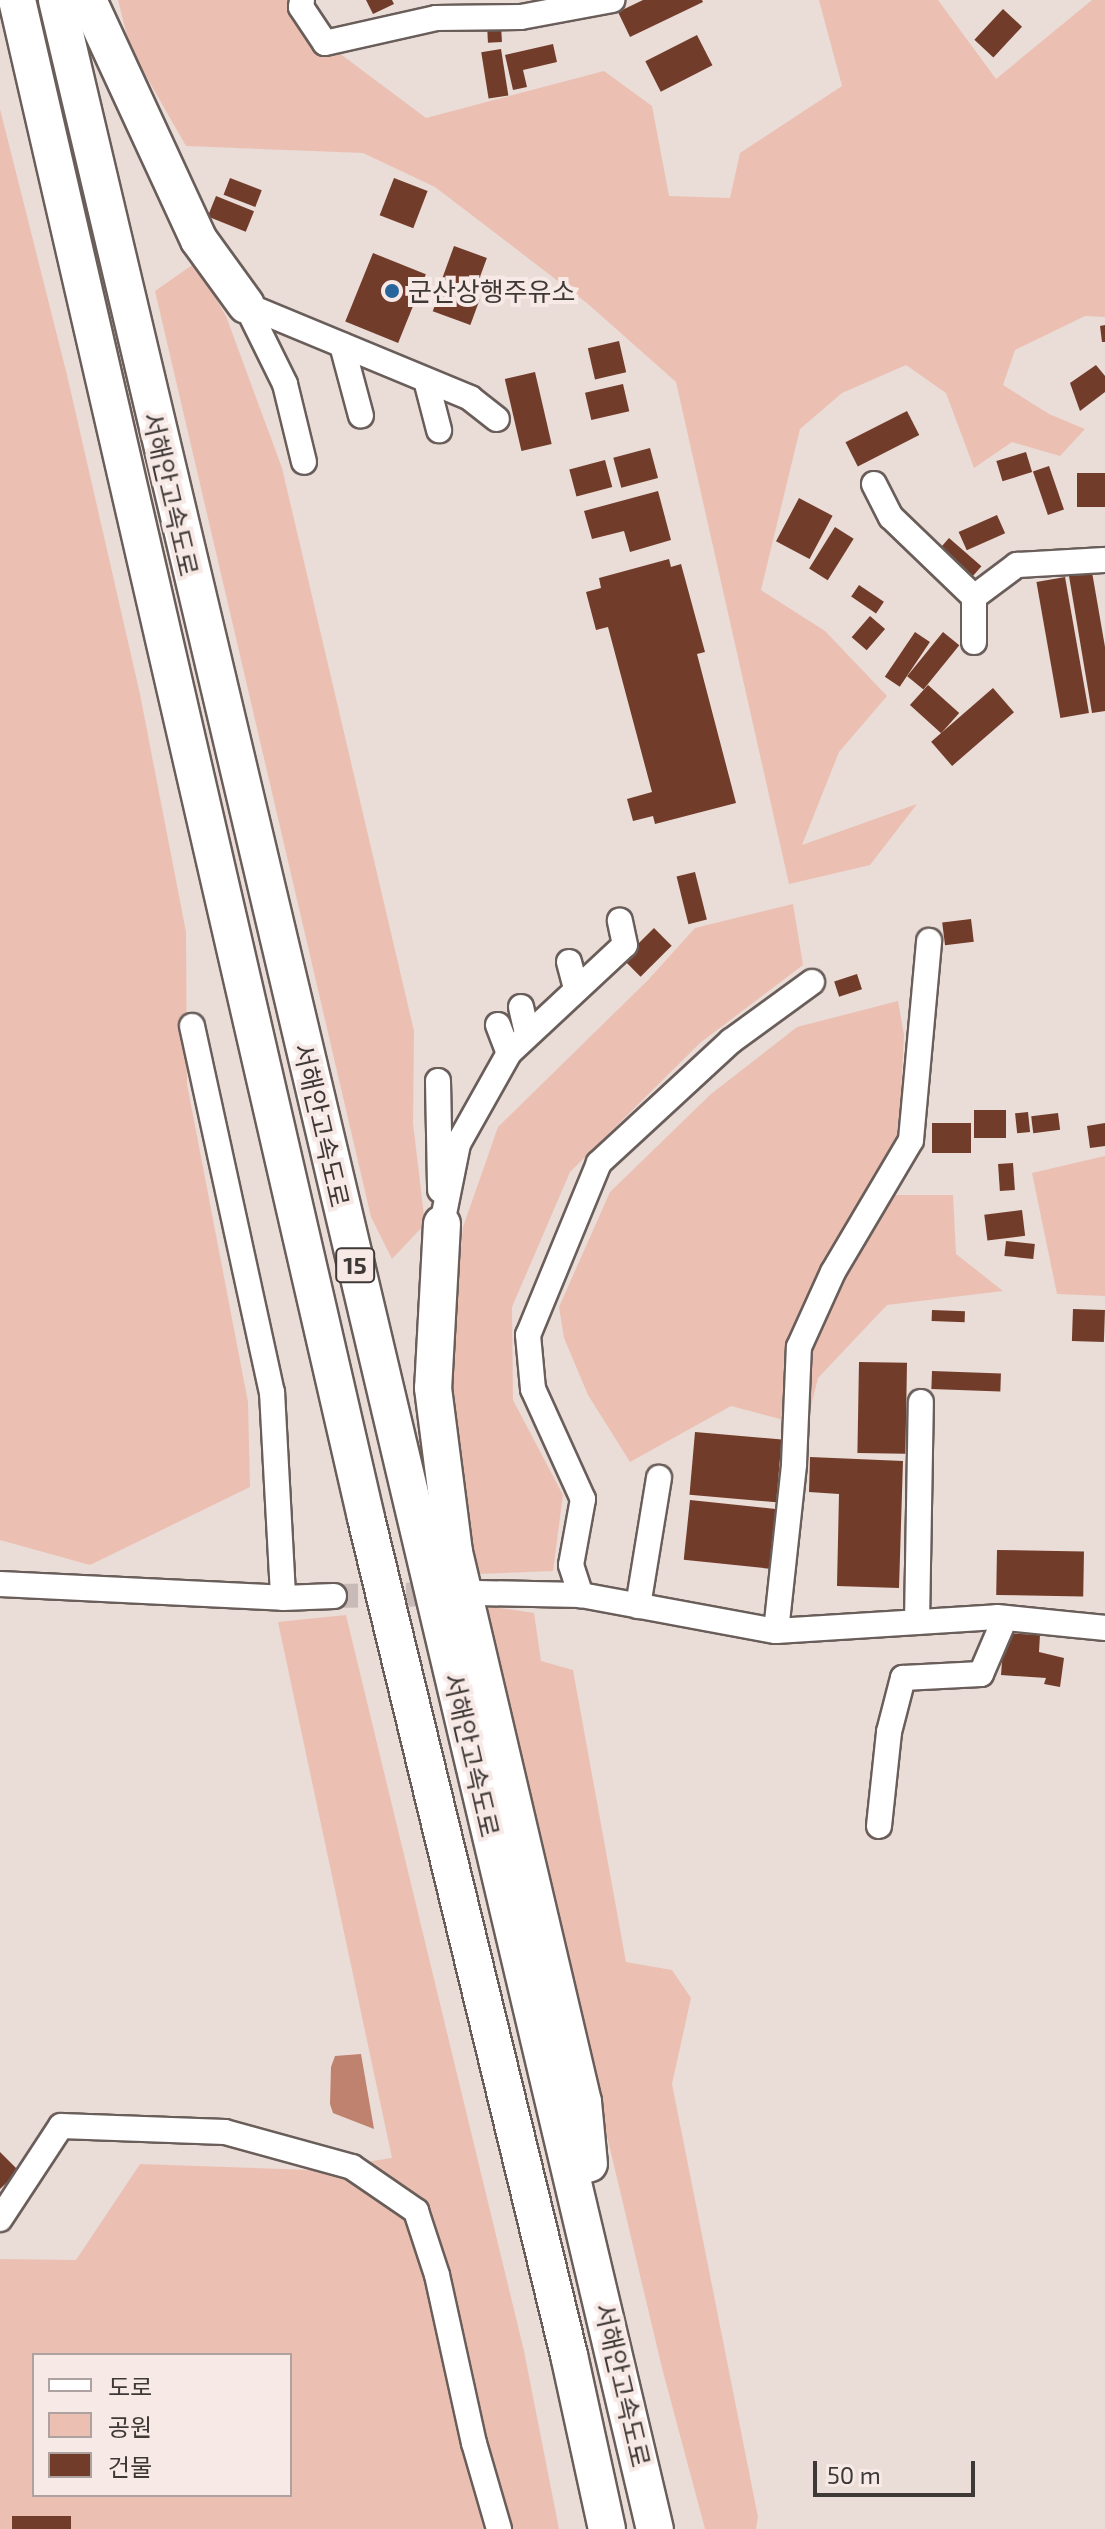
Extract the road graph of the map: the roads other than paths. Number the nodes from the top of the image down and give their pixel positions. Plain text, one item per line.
1 (17, 0) edge
2 (57, 0) edge
3 (88, 0) edge
4 (302, 0) edge
5 (612, 0) edge
6 (246, 305) junction
7 (342, 345) junction
8 (426, 380) junction
9 (361, 416) dead end
10 (497, 419) dead end
11 (439, 430) dead end
12 (304, 462) dead end
13 (874, 484) dead end
14 (1105, 560) edge
15 (974, 597) junction
16 (974, 642) dead end
17 (620, 921) dead end
18 (929, 941) dead end
19 (569, 962) dead end
20 (812, 982) dead end
21 (576, 989) junction
22 (521, 1007) dead end
23 (498, 1025) dead end
24 (192, 1026) dead end
25 (527, 1033) junction
26 (509, 1053) junction
27 (438, 1081) dead end
28 (442, 1224) junction
29 (921, 1402) dead end
30 (659, 1478) dead end
31 (0, 1584) edge
32 (478, 1593) dead end
33 (581, 1595) junction
34 (334, 1596) tunnel mouth
35 (283, 1598) junction
36 (638, 1606) junction
37 (1005, 1618) junction
38 (917, 1622) junction
39 (1105, 1628) edge
40 (776, 1631) junction
41 (879, 1826) dead end
42 (0, 2219) edge
43 (604, 2301) junction
44 (499, 2529) edge
45 (607, 2529) edge
46 (655, 2529) edge

1 - 45 highway, 서해안고속도로 / 15
2 - 43 highway, 서해안고속도로 / 15
3 - 6 highway
4 - 5 street
6 - 7 street
6 - 12 street
7 - 8 street
7 - 9 street
8 - 10 street
8 - 11 street
13 - 15 street
14 - 15 street
15 - 16 street
17 - 21 street
18 - 40 street
19 - 21 street
20 - 33 street
21 - 25 street
22 - 25 street
23 - 26 street
24 - 35 street
25 - 26 street
26 - 28 street
27 - 28 street
28 - 43 highway
29 - 38 street
30 - 36 street
31 - 35 street
32 - 33 street
33 - 36 street
34 - 35 street
36 - 40 street
37 - 38 street
37 - 39 street
37 - 41 street
38 - 40 street
42 - 44 street
43 - 46 highway, 서해안고속도로 / 15

